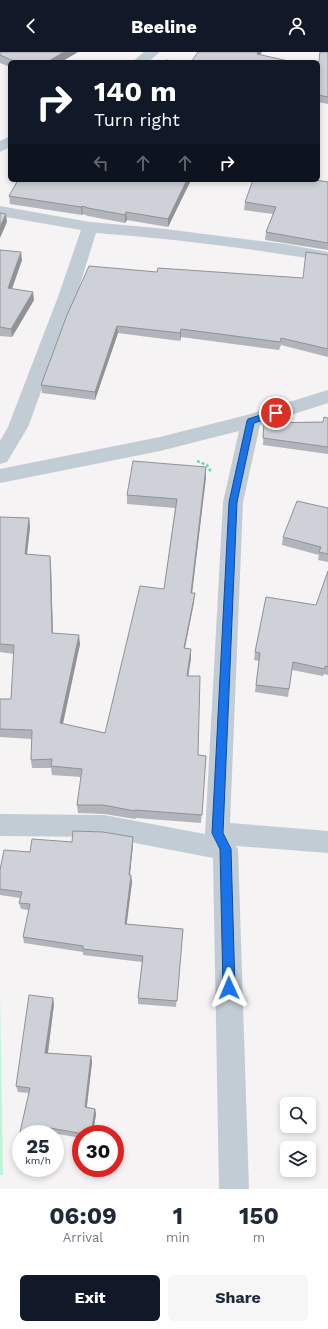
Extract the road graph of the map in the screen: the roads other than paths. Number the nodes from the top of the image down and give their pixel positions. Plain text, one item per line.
1 (153, 52) edge
2 (142, 60) edge
3 (0, 211) edge
4 (90, 227) junction
5 (328, 257) edge
6 (328, 396) edge
7 (251, 421) junction
8 (0, 457) edge
9 (0, 476) edge
10 (0, 824) edge
11 (221, 841) junction
12 (328, 842) edge
13 (234, 1189) edge

1 - 2 street
3 - 4 street
4 - 5 street
4 - 8 street
6 - 7 street
7 - 9 street
7 - 11 street
10 - 11 street
11 - 12 street
11 - 13 street

